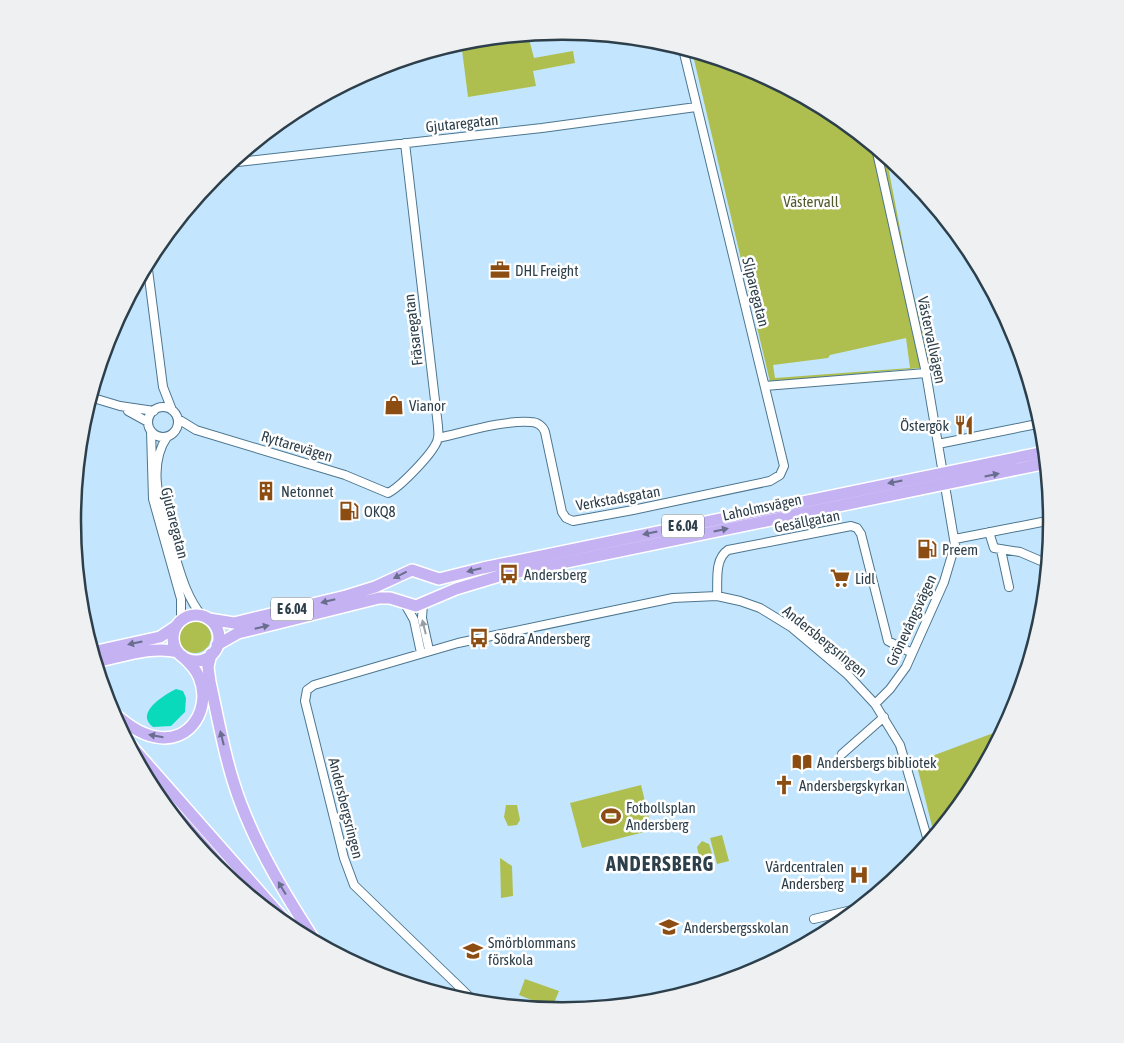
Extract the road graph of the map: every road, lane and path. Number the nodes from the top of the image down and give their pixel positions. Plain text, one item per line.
1 (686, 56) edge
2 (696, 107) junction
3 (405, 143) junction
4 (878, 158) edge
5 (242, 161) edge
6 (149, 275) edge
7 (926, 373) junction
8 (765, 386) junction
9 (164, 387) junction
10 (97, 399) edge
11 (120, 406) junction
12 (156, 410) junction
13 (172, 410) junction
14 (178, 419) junction
15 (148, 422) junction
16 (1033, 425) edge
17 (196, 430) junction
18 (151, 431) junction
19 (175, 432) junction
20 (167, 437) junction
21 (438, 438) junction
22 (938, 444) junction
23 (1038, 453) edge
24 (1040, 464) edge
25 (942, 473) junction
26 (944, 485) junction
27 (1044, 522) edge
28 (989, 532) junction
29 (955, 538) junction
30 (1001, 550) junction
31 (1041, 561) edge
32 (426, 574) junction
33 (1009, 587) dead end
34 (717, 596) junction
35 (425, 602) junction
36 (405, 604) junction
37 (206, 617) junction
38 (178, 624) junction
39 (214, 650) junction
40 (98, 651) edge
41 (425, 652) junction
42 (912, 653) junction
43 (180, 654) junction
44 (101, 661) edge
45 (875, 704) junction
46 (884, 718) junction
47 (124, 721) edge
48 (842, 754) dead end
49 (144, 761) edge
50 (927, 836) edge
51 (271, 904) edge
52 (843, 912) edge
53 (814, 919) dead end
54 (309, 931) edge
55 (466, 994) edge

1 - 2 street, Sliparegatan
2 - 3 street, Gjutaregatan
2 - 8 street, Sliparegatan
3 - 5 street, Gjutaregatan
3 - 21 street, Fräsaregatan
4 - 7 street, Västervallvägen
6 - 9 street
7 - 8 street
7 - 22 street, Västervallvägen
8 - 21 street, Verkstadsgatan
9 - 12 street
9 - 13 street
10 - 11 street
11 - 12 street
11 - 15 street
12 - 13 street
12 - 15 street
13 - 14 street, Ryttarevägen
14 - 17 street, Ryttarevägen
14 - 19 street
15 - 18 street
16 - 22 street
17 - 19 street, Ryttarevägen
17 - 21 street, Ryttarevägen
18 - 20 street
18 - 38 street, Gjutaregatan
19 - 20 street, Ryttarevägen
20 - 37 street, Gjutaregatan
22 - 25 street, Västervallvägen
23 - 25 highway, Laholmsvägen / E 6.04
26 -> 24 highway, Laholmsvägen / E 6.04
25 - 26 street, Västervallvägen
25 -> 32 highway, Laholmsvägen / E 6.04
26 - 29 street, Västervallvägen
35 -> 26 highway, Laholmsvägen / E 6.04
27 - 28 street
28 - 29 street
28 - 30 street
29 - 42 street, Grönevångsvägen
30 - 31 street
30 - 33 street
32 - 35 highway
32 -> 37 highway, Laholmsvägen / E 6.04
34 - 41 street, Andersbergsringen
34 - 42 street, Gesällgatan
34 - 45 street, Andersbergsringen
35 - 36 highway, Laholmsvägen / E 6.04
41 -> 35 street
39 -> 36 highway, Laholmsvägen / E 6.04
36 - 41 street
37 - 38 highway, Laholmsvägen
37 - 39 highway
38 -> 40 highway, Laholmsvägen
38 - 43 highway
39 - 43 highway, Laholmsvägen
54 -> 39 highway
41 - 55 street, Andersbergsringen
42 - 45 street, Grönevångsvägen
43 - 44 highway, Laholmsvägen
43 -> 47 highway
45 - 46 street, Andersbergsringen
46 - 48 street
46 - 50 street, Andersbergsringen
49 - 51 highway
52 - 53 street

